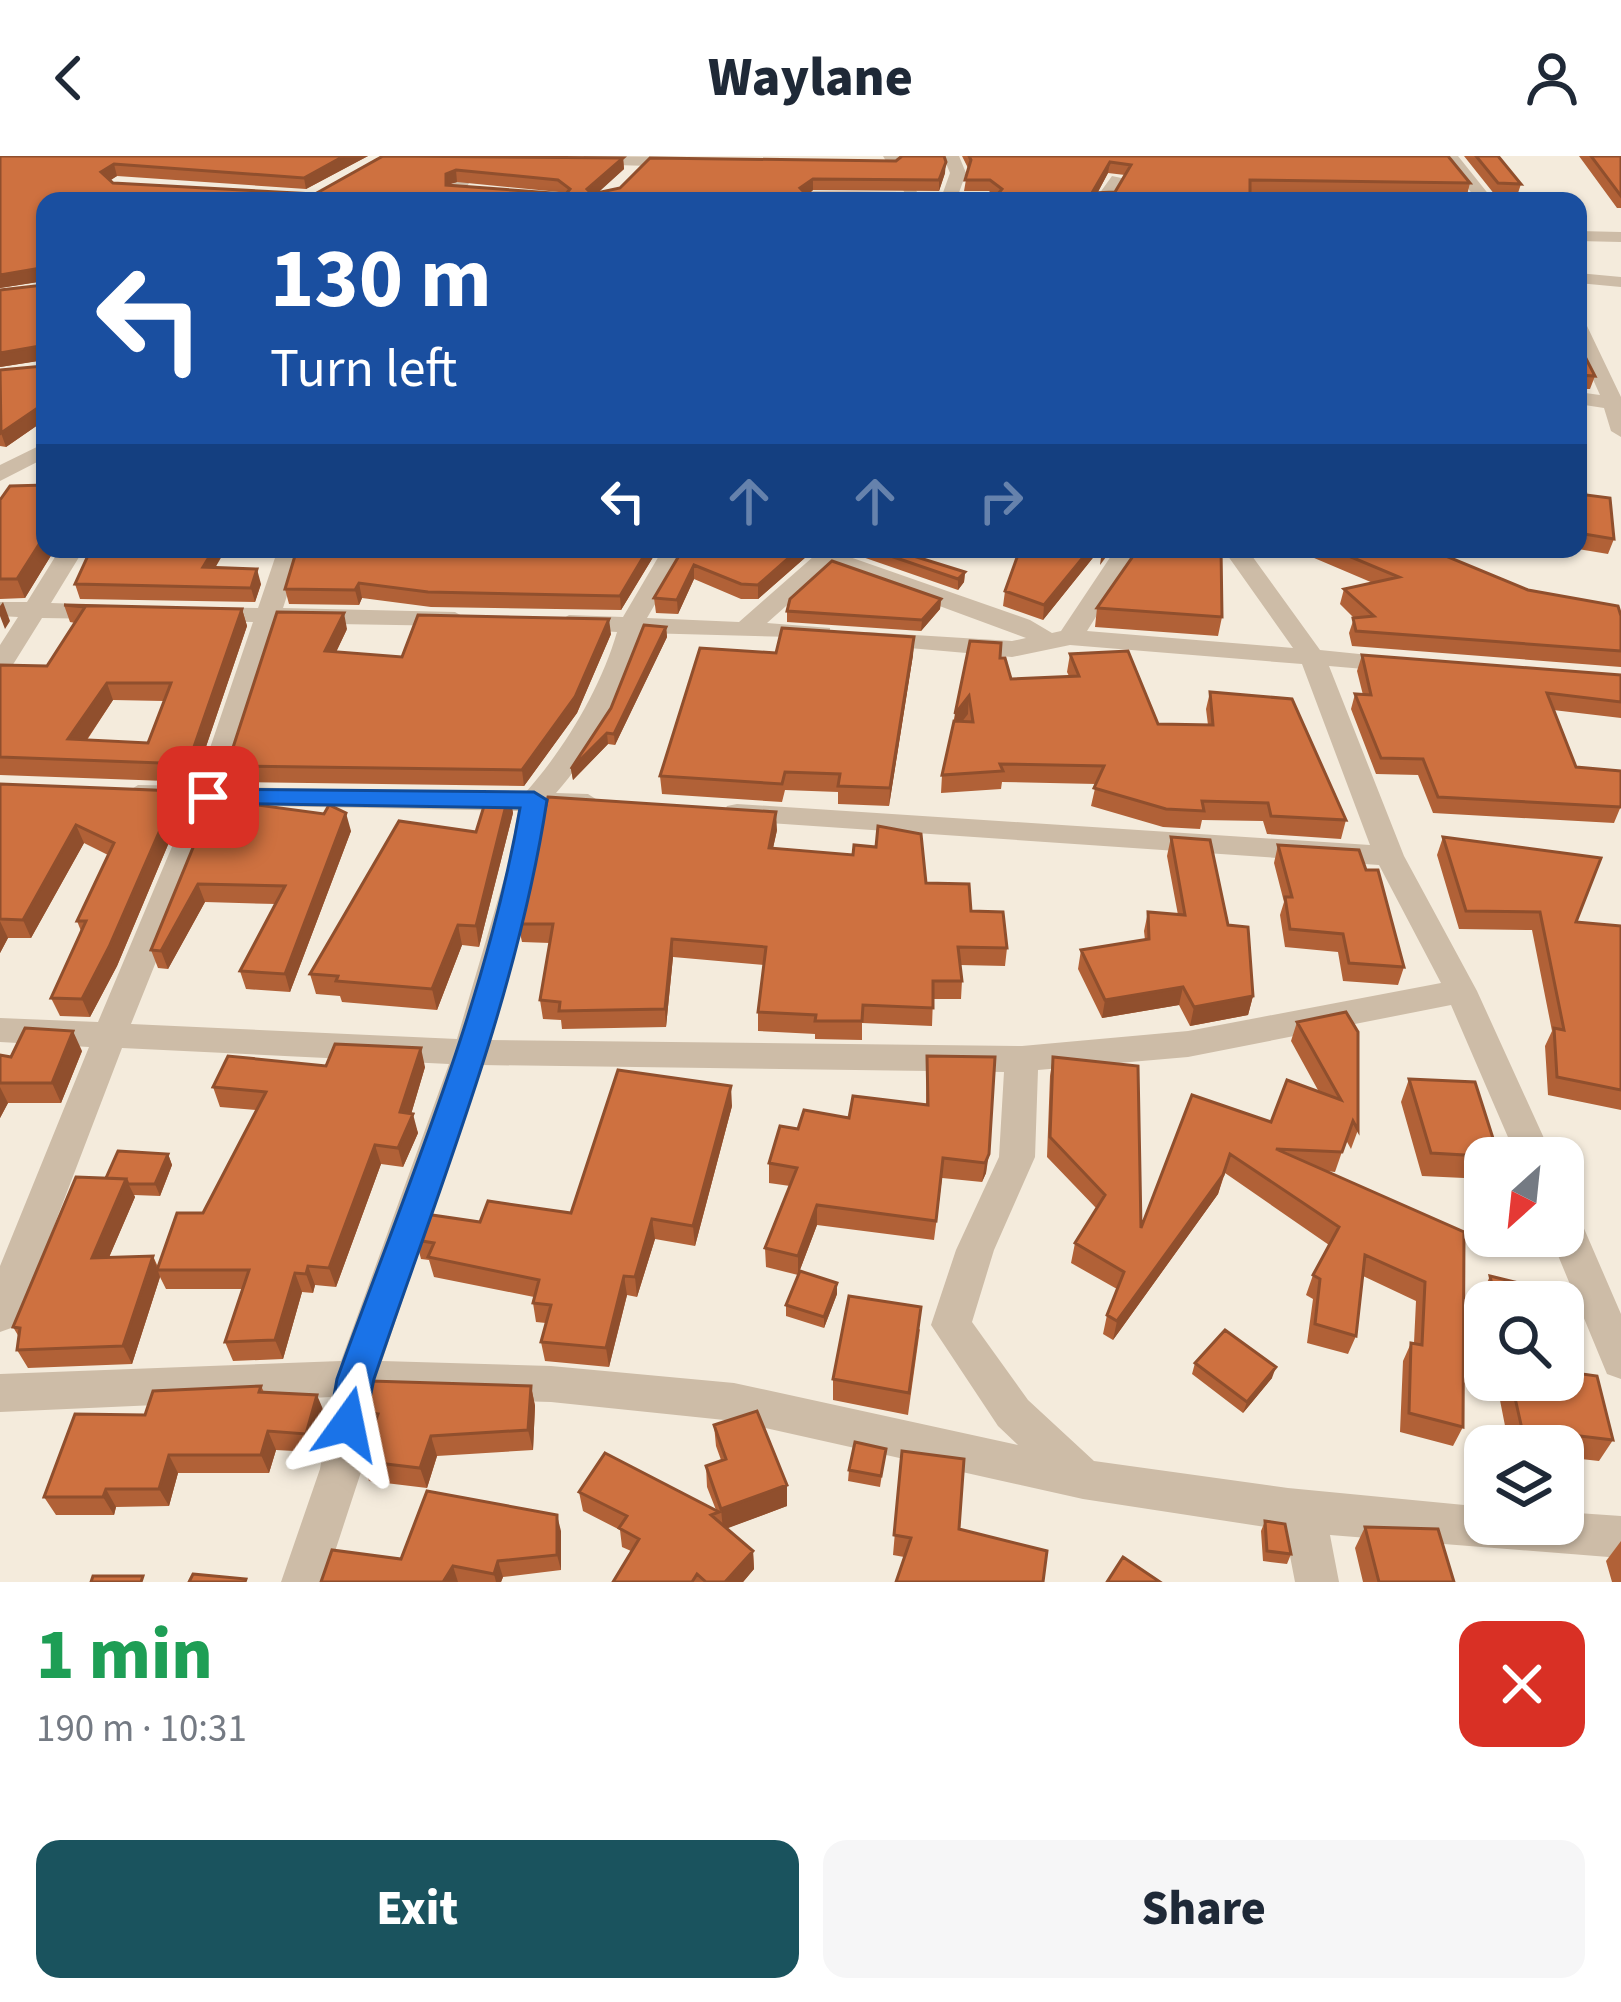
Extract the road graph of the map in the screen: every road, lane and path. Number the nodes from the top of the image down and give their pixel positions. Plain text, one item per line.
1 (950, 156) edge
2 (1450, 156) edge
3 (475, 158) edge
4 (496, 160) edge
5 (559, 161) edge
6 (889, 161) edge
7 (643, 162) junction
8 (705, 164) edge
9 (1118, 179) edge
10 (625, 186) edge
11 (456, 192) edge
12 (911, 192) edge
13 (956, 192) edge
14 (1109, 192) edge
15 (1479, 192) edge
16 (1587, 236) edge
17 (1621, 237) edge
18 (1587, 279) edge
19 (1621, 282) edge
20 (1587, 344) edge
21 (1587, 399) edge
22 (1617, 403) edge
23 (1621, 431) edge
24 (36, 454) edge
25 (3, 472) edge
26 (36, 474) edge
27 (66, 558) edge
28 (288, 558) edge
29 (670, 558) edge
30 (826, 558) edge
31 (845, 558) edge
32 (1121, 558) edge
33 (1241, 558) edge
34 (0, 609) edge
35 (34, 611) junction
36 (129, 613) edge
37 (177, 613) edge
38 (272, 615) junction
39 (491, 620) edge
40 (537, 621) edge
41 (632, 623) junction
42 (746, 629) junction
43 (1070, 637) junction
44 (1035, 643) junction
45 (1313, 658) junction
46 (0, 666) edge
47 (1431, 666) edge
48 (116, 793) edge
49 (208, 797) junction
50 (534, 800) junction
51 (626, 806) edge
52 (717, 812) edge
53 (1388, 856) junction
54 (1461, 991) junction
55 (0, 1030) edge
56 (110, 1033) junction
57 (470, 1052) junction
58 (1022, 1059) junction
59 (1526, 1137) edge
60 (1578, 1257) edge
61 (0, 1315) edge
62 (1621, 1360) edge
63 (356, 1379) junction
64 (0, 1393) edge
65 (1083, 1479) junction
66 (1304, 1514) junction
67 (1621, 1537) edge
68 (303, 1582) edge
69 (1317, 1582) edge

1 - 13 street
2 - 15 street
3 - 4 street
3 - 11 street
5 - 7 street
6 - 12 street
7 - 8 street
7 - 10 street
9 - 14 street
16 - 17 street
18 - 19 street
20 - 22 street
21 - 22 street
22 - 23 street
24 - 25 street
25 - 26 street
27 - 35 street
28 - 38 street
29 - 41 street
30 - 42 street
31 - 44 street
32 - 43 street
33 - 45 street
34 - 35 street
35 - 36 street
35 - 46 street
37 - 38 street
38 - 39 street
38 - 49 street
40 - 41 street
41 - 42 street
41 - 50 street
42 - 44 street
43 - 44 street
43 - 45 street
45 - 47 street
45 - 53 street
48 - 49 street
49 - 50 street
49 - 56 street
50 - 51 street
50 - 57 street
52 - 53 street
53 - 54 street
54 - 58 street
54 - 59 street
55 - 56 street
56 - 57 street
56 - 61 street
57 - 58 street
57 - 63 street
58 - 65 street
60 - 62 street
63 - 64 street
63 - 65 street
63 - 68 street
65 - 66 street
66 - 67 street
66 - 69 street

